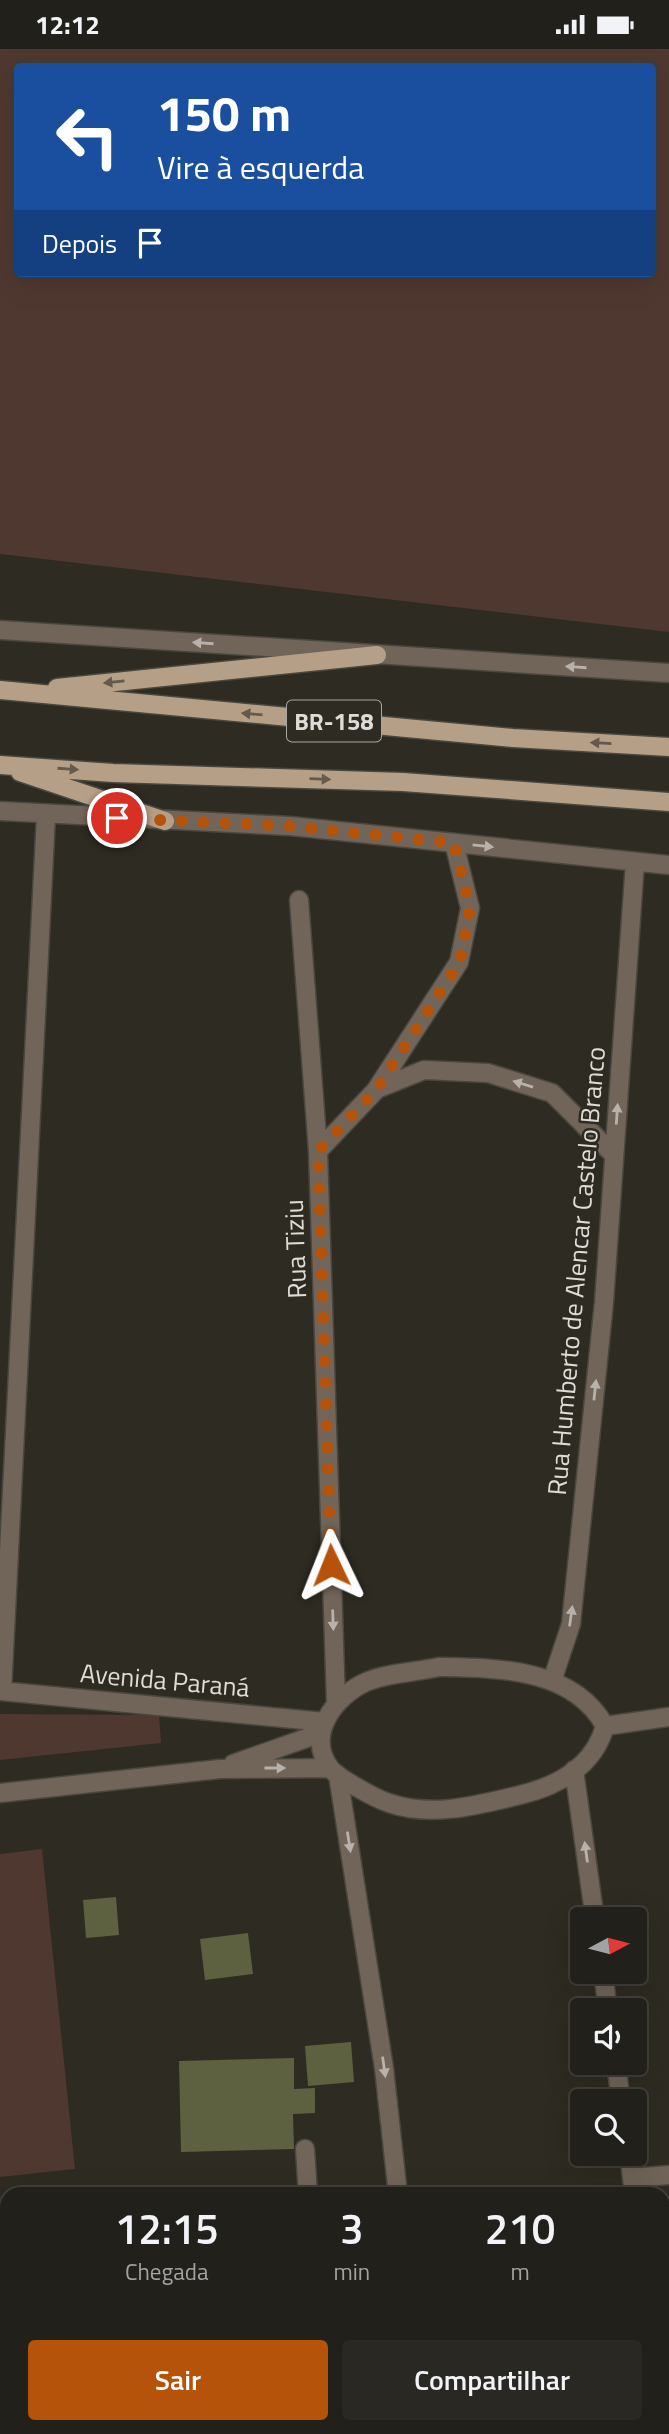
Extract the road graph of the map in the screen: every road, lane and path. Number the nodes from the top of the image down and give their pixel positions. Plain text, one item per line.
1 (0, 630) edge
2 (377, 655) junction
3 (669, 673) edge
4 (8, 691) edge
5 (669, 747) edge
6 (0, 765) edge
7 (669, 802) edge
8 (0, 811) edge
9 (47, 815) junction
10 (165, 821) junction
11 (454, 843) junction
12 (635, 862) junction
13 (669, 865) edge
14 (299, 900) dead end
15 (376, 1090) junction
16 (318, 1151) junction
17 (614, 1155) junction
18 (552, 1682) junction
19 (1, 1691) edge
20 (336, 1703) junction
21 (669, 1717) edge
22 (605, 1726) junction
23 (323, 1727) junction
24 (220, 1769) junction
25 (574, 1770) junction
26 (334, 1772) junction
27 (0, 1793) edge
28 (594, 1907) edge
29 (305, 2149) dead end
30 (630, 2166) edge
31 (669, 2175) edge
32 (633, 2186) edge
33 (307, 2187) edge
34 (397, 2187) edge

2 -> 1 street
3 -> 2 street
2 -> 4 main road
5 -> 4 main road, BR-158
6 -> 7 main road
6 - 10 main road
8 - 9 street
9 - 10 street
9 - 19 street
10 - 11 street
11 -> 12 street
11 - 15 street
12 - 13 street
17 -> 12 street, Rua Humberto de Alencar Castelo Branco
14 - 16 street, Rua Tiziu
15 - 16 street
17 -> 15 street
16 -> 20 street, Rua Tiziu
18 -> 17 street, Rua Humberto de Alencar Castelo Branco
18 - 20 street
18 - 22 street
19 - 23 street, Avenida Paraná
20 - 23 street
21 - 22 street
22 - 25 street
23 - 24 street
23 - 26 street
24 -> 26 street
24 - 27 street
25 - 26 street
28 -> 25 street
26 -> 34 street
29 - 33 street
30 - 32 street
31 - 32 street

